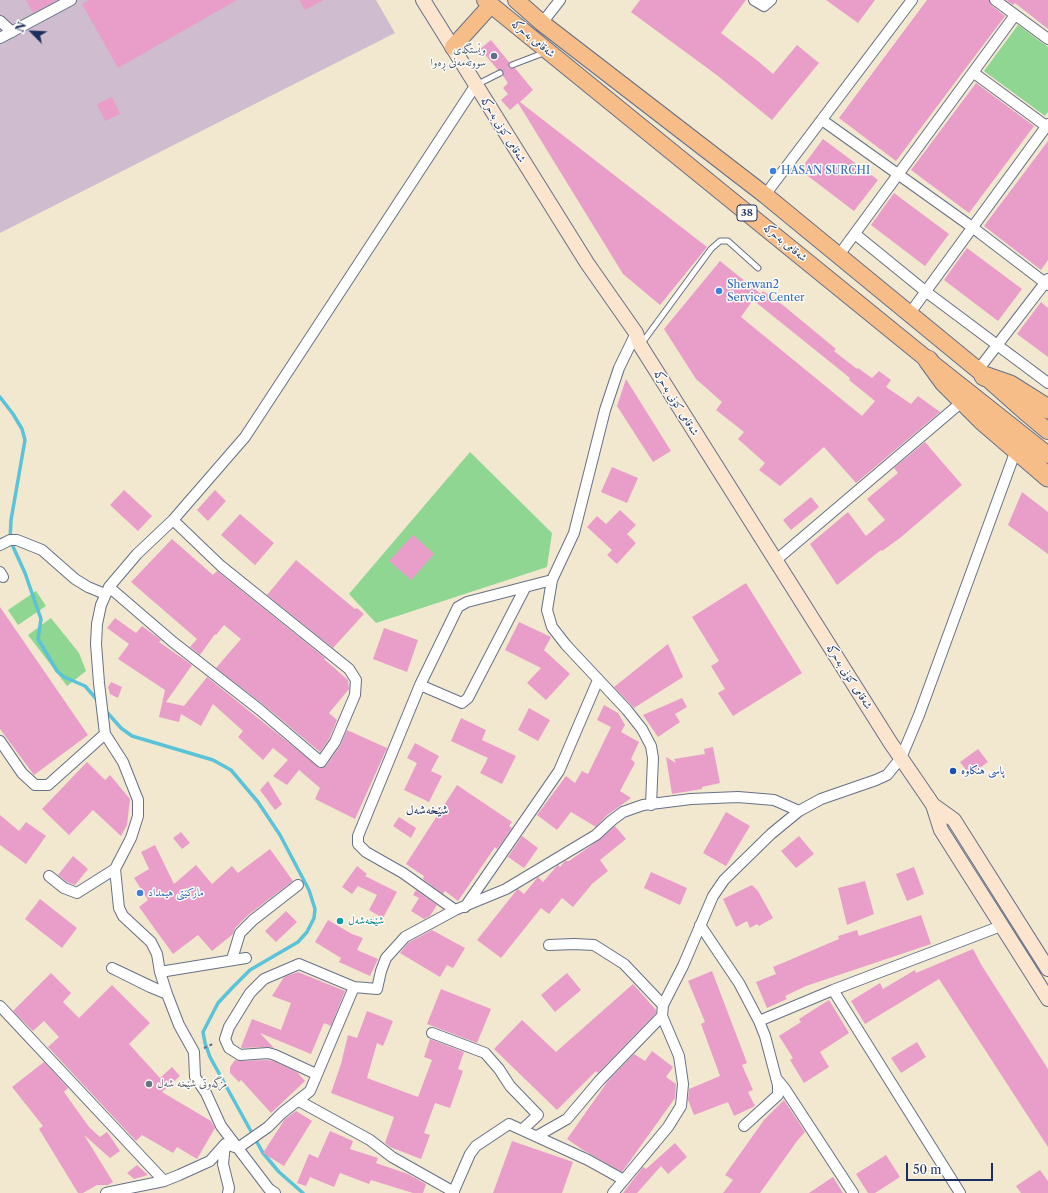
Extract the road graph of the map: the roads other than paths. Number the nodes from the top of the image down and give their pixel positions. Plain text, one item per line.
1 (72, 0) edge
2 (423, 0) edge
3 (516, 0) edge
4 (560, 0) edge
5 (754, 0) edge
6 (771, 0) edge
7 (912, 0) edge
8 (995, 0) edge
9 (488, 3) edge
10 (1015, 16) junction
11 (0, 21) edge
12 (542, 23) junction
13 (12, 32) junction
14 (0, 38) edge
15 (1048, 39) edge
16 (453, 47) junction
17 (548, 51) junction
18 (512, 65) dead end
19 (500, 73) dead end
20 (974, 73) junction
21 (476, 86) junction
22 (822, 120) junction
23 (1047, 125) edge
24 (899, 174) junction
25 (765, 195) junction
26 (972, 227) junction
27 (855, 234) junction
28 (839, 255) junction
29 (758, 268) dead end
30 (1047, 282) edge
31 (925, 291) junction
32 (910, 313) junction
33 (638, 339) junction
34 (997, 345) junction
35 (928, 360) junction
36 (981, 373) junction
37 (1048, 383) edge
38 (963, 401) junction
39 (1048, 409) edge
40 (1048, 431) edge
41 (1016, 450) junction
42 (1048, 455) edge
43 (1048, 477) edge
44 (173, 520) junction
45 (0, 545) edge
46 (775, 561) junction
47 (552, 580) junction
48 (525, 588) junction
49 (107, 591) junction
50 (598, 680) junction
51 (420, 685) junction
52 (105, 734) junction
53 (0, 741) edge
54 (901, 758) junction
55 (933, 804) junction
56 (651, 805) junction
57 (799, 811) junction
58 (115, 869) junction
59 (49, 876) dead end
60 (298, 885) dead end
61 (465, 907) junction
62 (455, 910) junction
63 (700, 925) junction
64 (1001, 926) junction
65 (549, 945) dead end
66 (246, 958) dead end
67 (232, 959) junction
68 (1048, 969) edge
69 (160, 972) junction
70 (354, 987) junction
71 (833, 990) junction
72 (1048, 999) edge
73 (663, 1005) junction
74 (0, 1006) edge
75 (662, 1016) junction
76 (759, 1021) junction
77 (432, 1033) dead end
78 (316, 1074) junction
79 (775, 1076) junction
80 (299, 1101) junction
81 (744, 1126) dead end
82 (523, 1129) junction
83 (537, 1136) junction
84 (225, 1144) junction
85 (238, 1148) junction
86 (624, 1180) junction
87 (164, 1181) junction
88 (454, 1192) edge
89 (106, 1193) edge
90 (228, 1193) edge
91 (275, 1193) edge
92 (613, 1193) edge
93 (853, 1193) edge
94 (960, 1193) edge

1 - 13 street
2 - 16 street, شەقامی کۆنی بەحرکە
3 - 12 main road, شەقامی بەحرکە / 38
4 - 12 street
5 - 6 street
7 - 22 street
8 - 10 street
9 - 16 main road
9 - 17 main road, شەقامی بەحرکە / 38
10 - 15 street
10 - 20 street
11 - 13 street
12 - 25 main road, شەقامی بەحرکە / 38
13 - 14 street
16 - 21 street, شەقامی کۆنی بەحرکە
17 - 18 lane
17 - 35 main road, شەقامی بەحرکە / 38
19 - 21 lane
20 - 23 street
20 - 24 street
21 - 33 street, شەقامی کۆنی بەحرکە
21 - 44 street
22 - 24 street
22 - 25 street
23 - 26 street
24 - 26 street
24 - 27 street
25 - 28 main road, شەقامی بەحرکە / 38
26 - 30 street
26 - 31 street
27 - 28 street
27 - 31 street
28 - 32 main road, شەقامی بەحرکە / 38
29 - 33 lane
30 - 34 street
31 - 32 street
31 - 34 street
32 - 36 main road, شەقامی بەحرکە / 38
33 - 46 street, شەقامی کۆنی بەحرکە
33 - 47 street
34 - 36 street
34 - 37 street
35 - 38 highway
35 - 42 main road, شەقامی بەحرکە / 38
36 - 39 highway
36 - 40 main road, شەقامی بەحرکە / 38
38 - 41 highway
38 - 46 street
41 - 43 highway
41 - 54 street
44 - 49 street
44 - 49 street
45 - 49 street
46 - 54 street, شەقامی کۆنی بەحرکە
47 - 48 street
47 - 50 street
48 - 51 street
48 - 51 street
49 - 52 street
50 - 56 street
50 - 61 street
51 - 62 street
52 - 53 street
52 - 58 street
54 - 55 street, شەقامی کۆنی بەحرکە
54 - 57 street
55 - 64 street, شەقامی کۆنی بەحرکە
55 - 68 street, شەقامی کۆنی بەحرکە
56 - 57 street
56 - 61 street
57 - 63 street
58 - 59 street
58 - 69 street
60 - 67 street
61 - 62 street
62 - 70 street
63 - 73 street
63 - 76 street
64 - 71 street
64 - 72 street, شەقامی کۆنی بەحرکە
65 - 73 street
66 - 67 street
67 - 69 street
69 - 85 street
70 - 78 street
70 - 78 street
71 - 76 street
71 - 94 street
73 - 75 street
74 - 87 street
75 - 83 street
75 - 86 street
76 - 79 street
77 - 82 street
78 - 80 street
79 - 81 street
79 - 93 street
80 - 85 street
80 - 88 street
82 - 83 street
82 - 88 street
83 - 86 street
84 - 85 street
84 - 87 street
84 - 90 street
85 - 91 street
86 - 92 street
87 - 89 street

